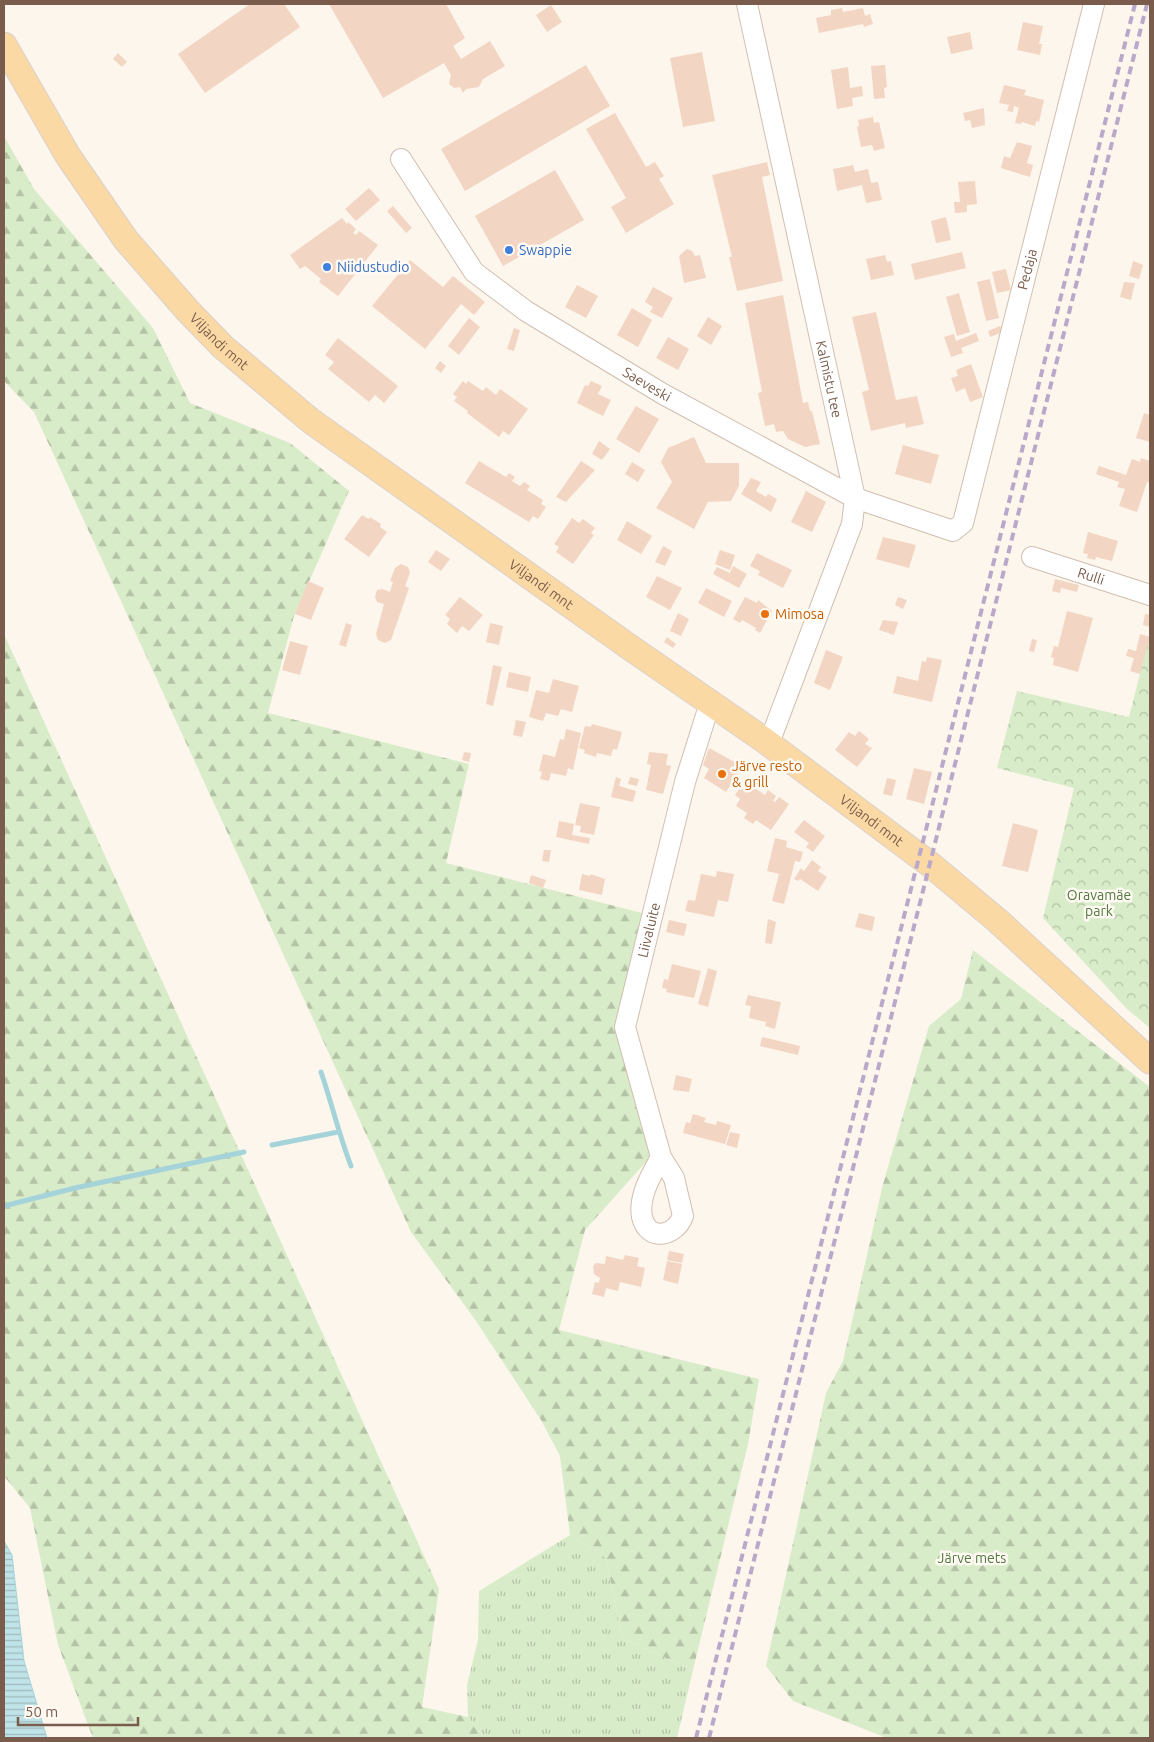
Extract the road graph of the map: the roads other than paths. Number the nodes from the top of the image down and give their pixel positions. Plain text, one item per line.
1 (747, 4) edge
2 (1094, 4) edge
3 (4, 45) edge
4 (401, 159) dead end
5 (855, 498) junction
6 (953, 531) joint
7 (1032, 557) dead end
8 (1150, 595) edge
9 (710, 703) junction
10 (769, 743) junction
11 (1150, 1061) edge
12 (661, 1157) dead end

1 - 5 street, Kalmistu tee
2 - 6 street, Pedaja
3 - 9 main road, Viljandi mnt
4 - 5 street, Saeveski
5 - 6 street, Saeveski
5 - 10 street, Kalmistu tee
7 - 8 street, Rulli
9 - 10 main road, Viljandi mnt
9 - 12 street, Liivaluite
10 - 11 main road, Viljandi mnt

